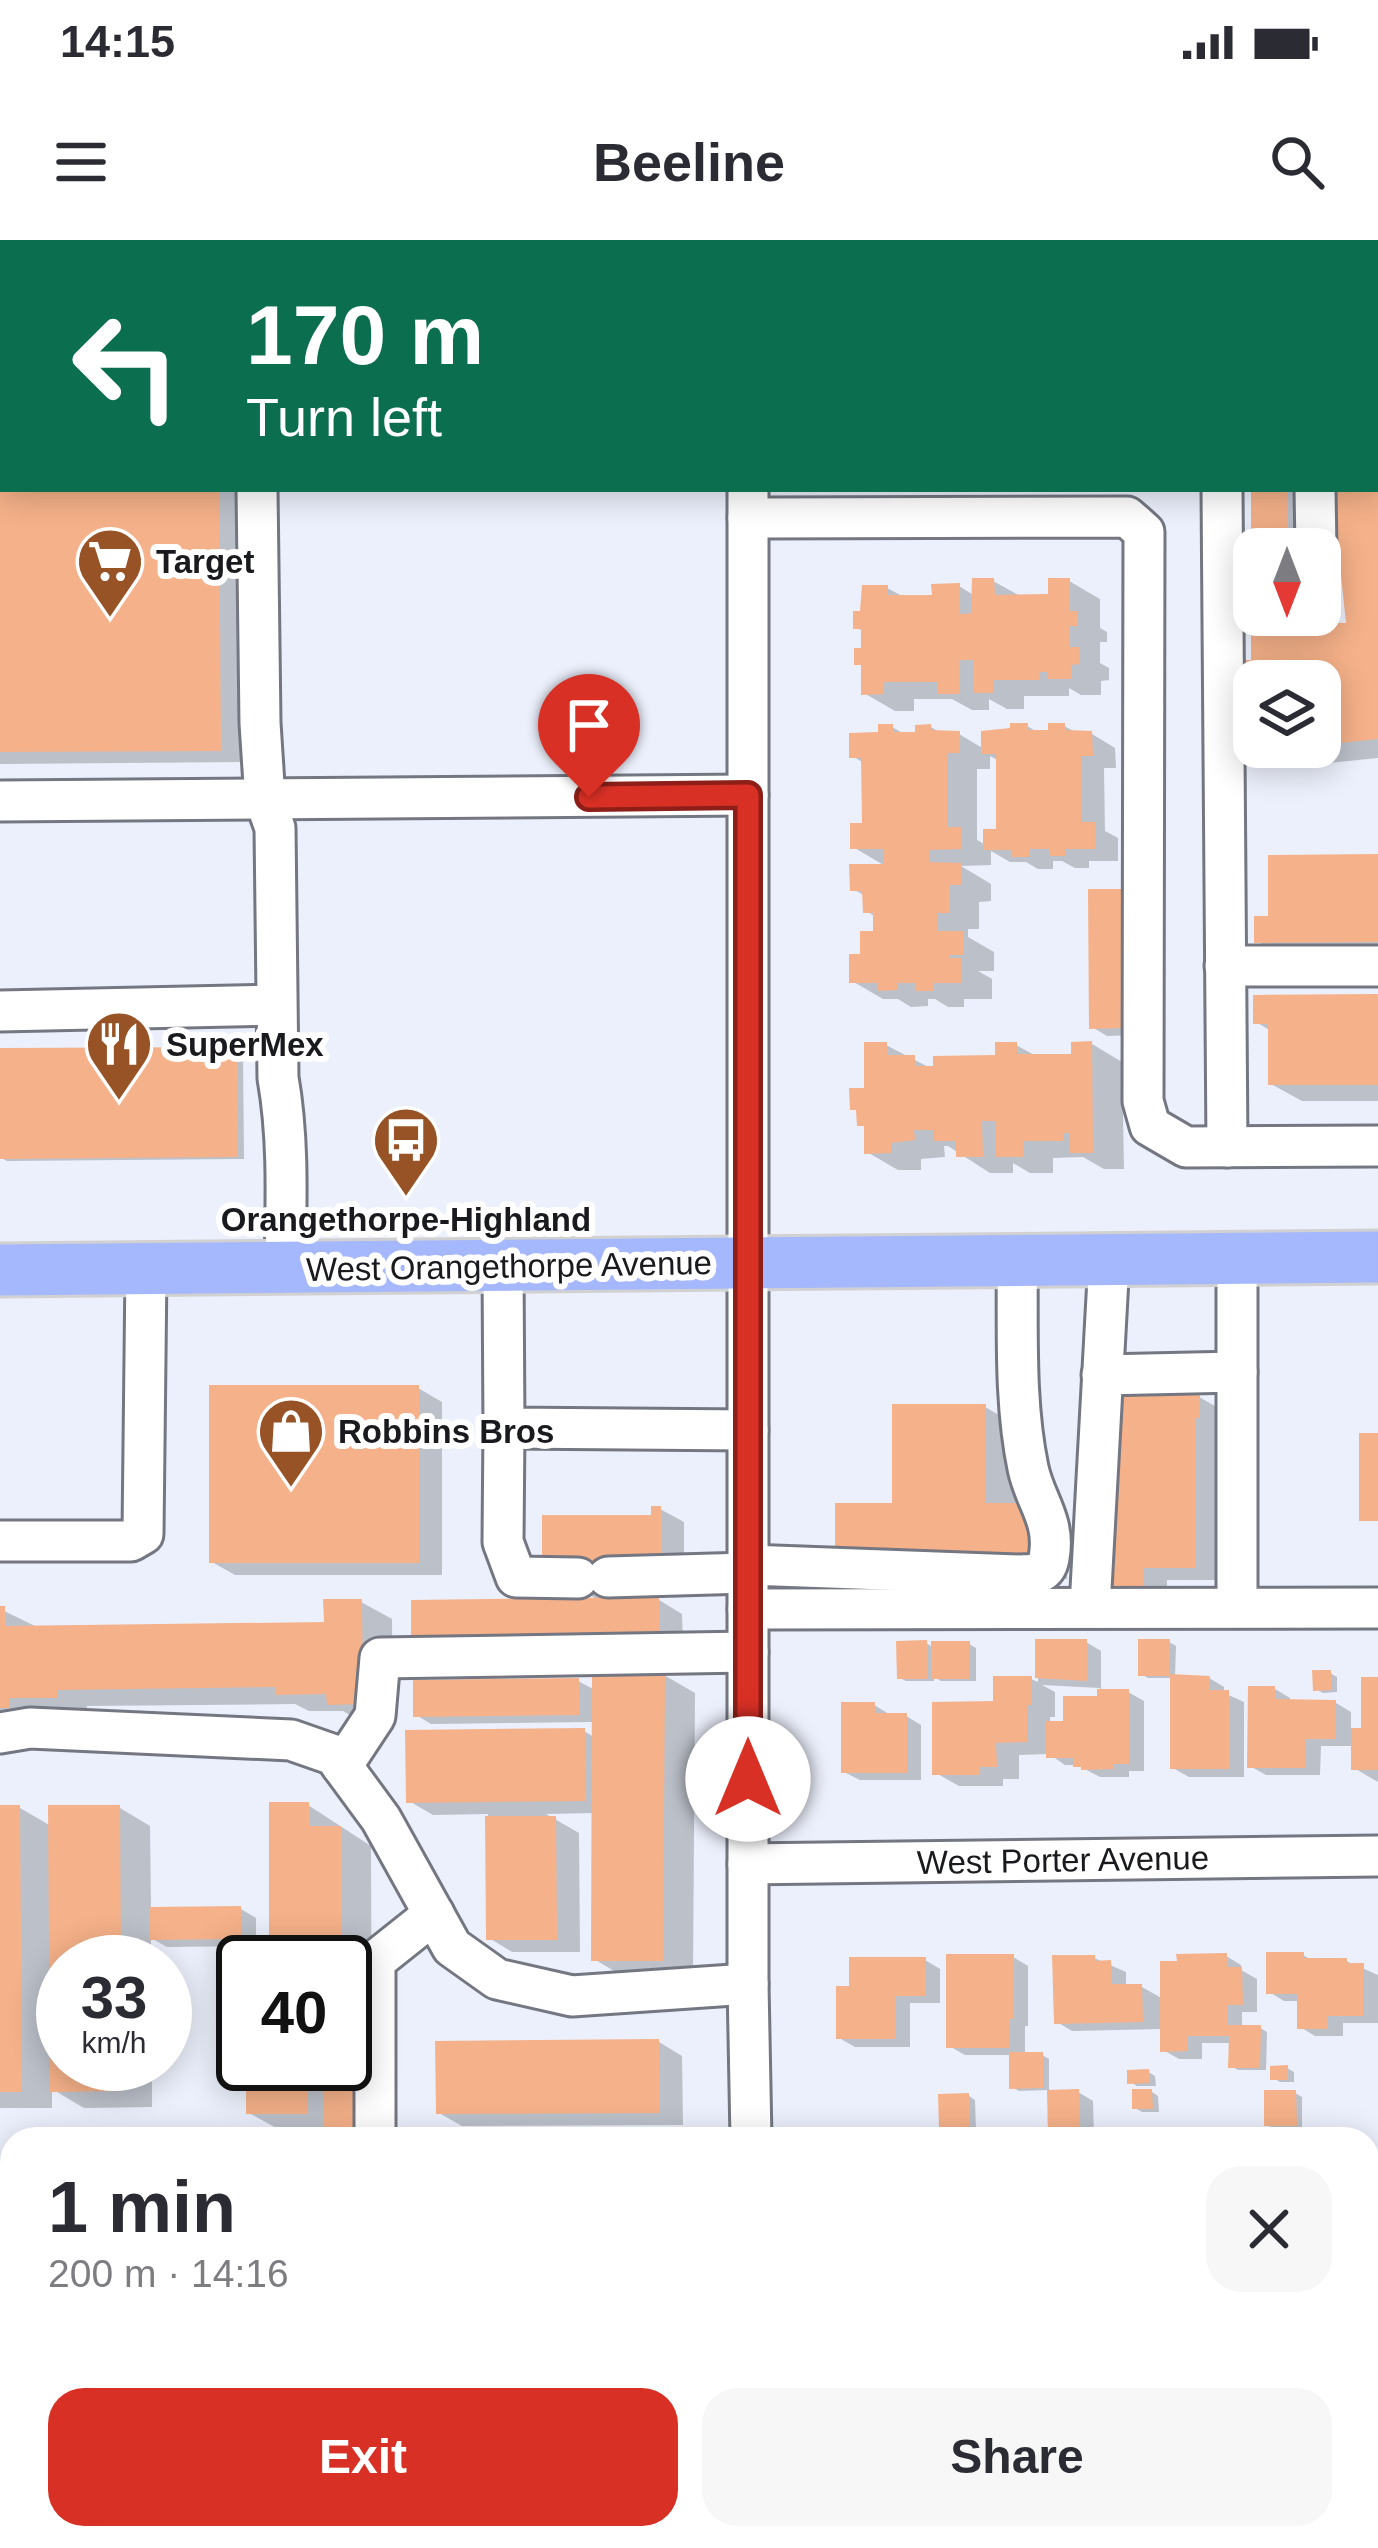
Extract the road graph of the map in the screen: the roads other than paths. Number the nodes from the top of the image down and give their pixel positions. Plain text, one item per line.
1 (257, 492) edge
2 (1222, 492) edge
3 (1315, 492) edge
4 (748, 503) edge
5 (1316, 528) edge
6 (748, 795) junction
7 (265, 800) junction
8 (0, 801) edge
9 (1378, 965) edge
10 (1225, 966) junction
11 (276, 1005) junction
12 (0, 1011) edge
13 (1378, 1146) edge
14 (1226, 1147) junction
15 (1378, 1257) edge
16 (1237, 1259) junction
17 (1109, 1260) junction
18 (1017, 1261) junction
19 (748, 1264) junction
20 (503, 1266) junction
21 (286, 1268) junction
22 (146, 1269) junction
23 (0, 1270) edge
24 (1237, 1372) junction
25 (1102, 1376) junction
26 (504, 1428) junction
27 (748, 1430) junction
28 (0, 1541) edge
29 (748, 1582) junction
30 (1090, 1607) junction
31 (1237, 1607) junction
32 (1378, 1608) edge
33 (748, 1652) junction
34 (0, 1732) edge
35 (342, 1766) junction
36 (1378, 1856) edge
37 (748, 1864) junction
38 (434, 1915) junction
39 (748, 1984) junction
40 (374, 2127) edge
41 (751, 2127) edge

1 - 7 street
2 - 10 street
3 - 5 street
4 - 6 street
4 - 14 street
6 - 7 street
6 - 19 street
7 - 8 street
7 - 11 street
9 - 10 street
10 - 14 street
11 - 12 street
11 - 21 street
13 - 14 street
15 - 16 main road, West Orangethorpe Avenue
16 - 17 main road, West Orangethorpe Avenue
16 - 24 street
17 - 18 main road, West Orangethorpe Avenue
17 - 25 street
18 - 19 main road, West Orangethorpe Avenue
18 - 29 street
19 - 20 main road, West Orangethorpe Avenue
19 - 27 street
20 - 21 main road, West Orangethorpe Avenue
20 - 26 street
21 - 22 main road, West Orangethorpe Avenue
22 - 23 main road, West Orangethorpe Avenue
22 - 28 street
24 - 25 street
24 - 31 street
25 - 30 street
26 - 27 street
26 - 29 street
27 - 29 street
29 - 30 street
29 - 33 street
30 - 31 street
31 - 32 street
33 - 35 street
33 - 37 street
34 - 35 street
35 - 38 street
36 - 37 street, West Porter Avenue
37 - 39 street
38 - 39 street
38 - 40 street
39 - 41 street

